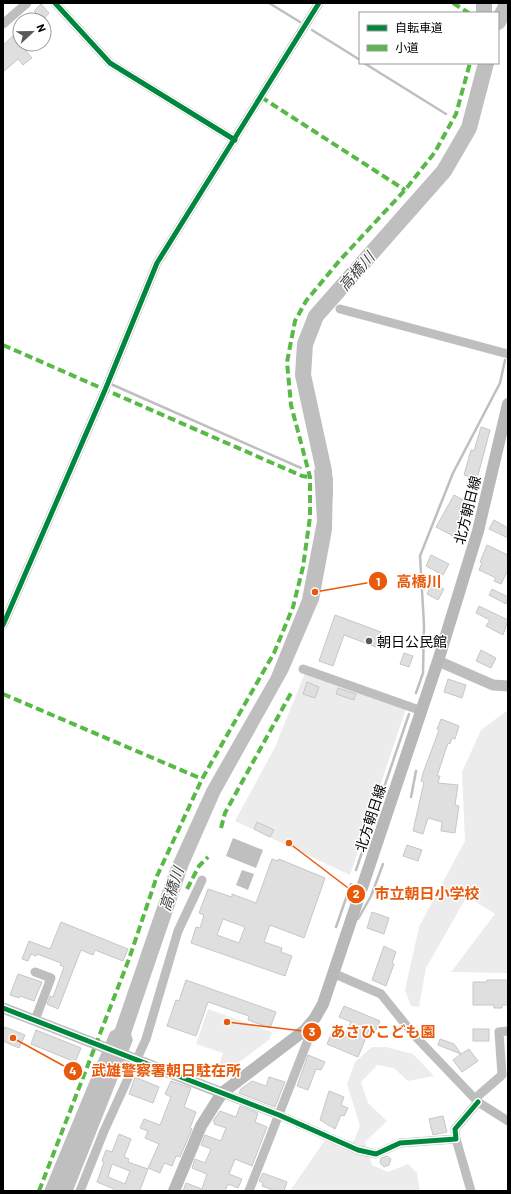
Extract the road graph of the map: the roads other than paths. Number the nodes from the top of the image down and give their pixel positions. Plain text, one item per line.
1 (27, 3) edge
2 (55, 3) edge
3 (319, 3) edge
4 (3, 24) edge
5 (234, 140) junction
6 (340, 308) dead end
7 (508, 354) edge
8 (508, 404) edge
9 (3, 625) edge
10 (438, 661) junction
11 (303, 669) dead end
12 (508, 686) edge
13 (422, 711) junction
14 (202, 880) dead end
15 (35, 972) dead end
16 (335, 974) junction
17 (3, 1008) edge
18 (35, 1020) junction
19 (305, 1030) junction
20 (508, 1031) edge
21 (135, 1058) junction
22 (222, 1093) junction
23 (478, 1098) junction
24 (279, 1115) junction
25 (508, 1120) edge
26 (456, 1139) junction
27 (80, 1191) edge
28 (174, 1191) edge
29 (248, 1191) edge
30 (471, 1191) edge

1 - 4 street
2 - 5 street
3 - 5 street
5 - 9 street
6 - 7 street
8 - 10 main road, 北方朝日線
10 - 12 street
10 - 13 main road, 北方朝日線
11 - 13 street
13 - 16 main road, 北方朝日線
14 - 21 street
15 - 18 street
16 - 19 main road, 北方朝日線
16 - 23 street
17 - 18 street
18 - 21 street
19 - 22 main road, 北方朝日線
19 - 24 street
20 - 23 street
21 - 22 street
21 - 27 street
22 - 24 street
22 - 28 main road, 北方朝日線
23 - 25 street
23 - 26 street
24 - 26 street
24 - 29 street
26 - 30 street

